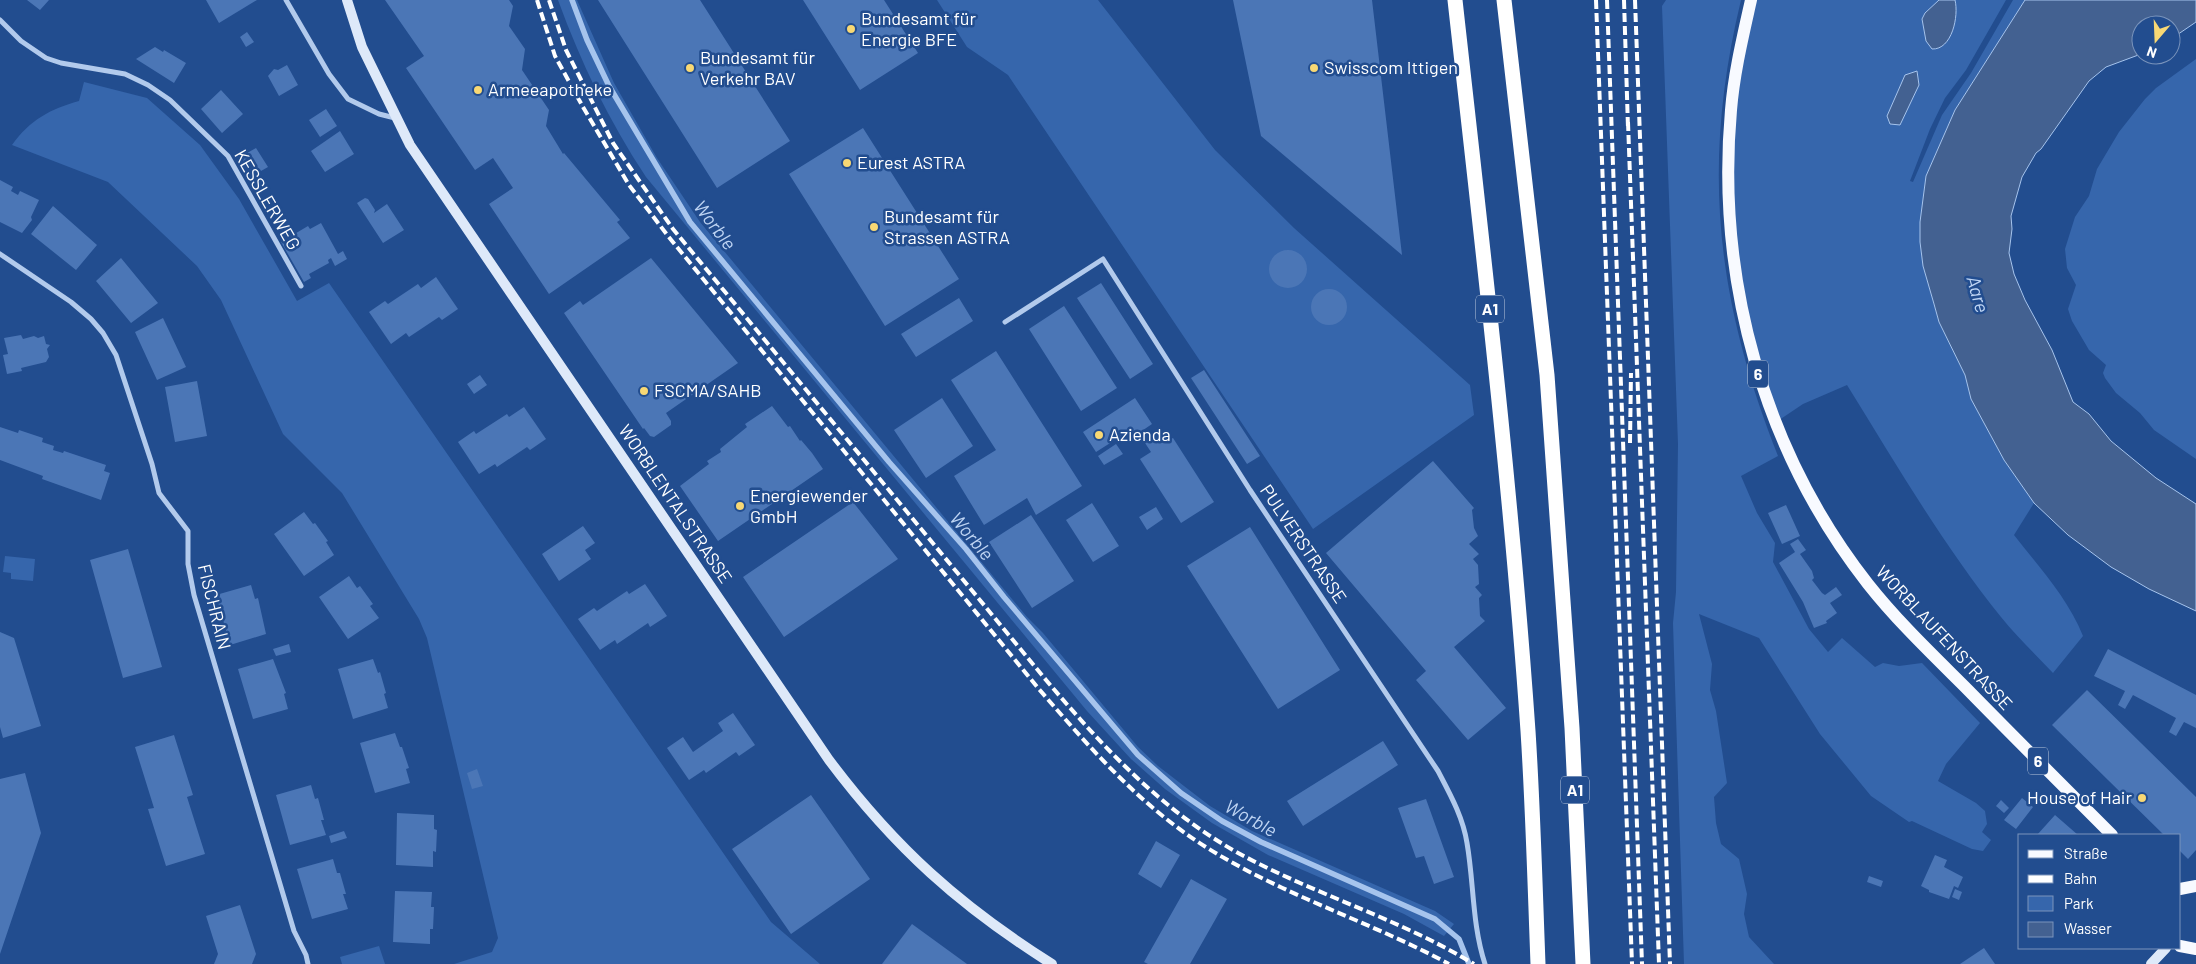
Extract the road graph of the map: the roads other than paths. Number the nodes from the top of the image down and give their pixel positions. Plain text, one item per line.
1 (286, 0) edge
2 (347, 0) edge
3 (1455, 0) edge
4 (1504, 0) edge
5 (1751, 0) edge
6 (0, 20) edge
7 (395, 118) junction
8 (0, 254) edge
9 (301, 286) dead end
10 (1005, 322) dead end
11 (2111, 834) edge
12 (2196, 886) edge
13 (2181, 889) edge
14 (2181, 946) edge
15 (2165, 949) edge
16 (2196, 949) edge
17 (308, 964) edge
18 (1052, 964) edge
19 (1485, 964) edge
20 (1538, 964) edge
21 (1583, 964) edge
22 (2151, 964) edge

1 - 7 street
2 - 7 main road, WORBLENTALSTRASSE
3 - 20 highway, A1
4 - 21 highway, A1
5 - 11 main road, WORBLAUFENSTRASSE / 6
6 - 9 street, KESSLERWEG
7 - 18 main road, WORBLENTALSTRASSE
8 - 17 street, FISCHRAIN
10 - 19 street, PULVERSTRASSE
12 - 13 main road
14 - 16 main road
15 - 22 main road

